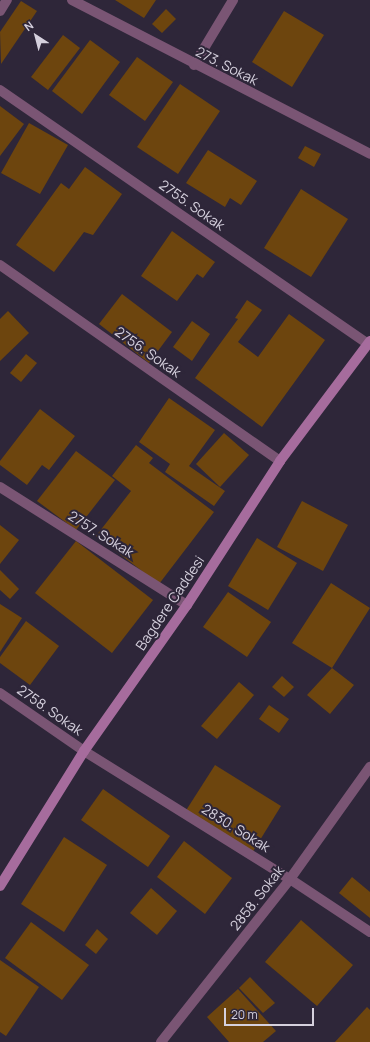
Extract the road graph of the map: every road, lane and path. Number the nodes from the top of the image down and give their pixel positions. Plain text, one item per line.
1 (7, 0) edge
2 (72, 0) edge
3 (233, 0) edge
4 (0, 11) edge
5 (194, 65) junction
6 (0, 90) edge
7 (370, 154) edge
8 (0, 265) edge
9 (369, 342) edge
10 (280, 461) junction
11 (0, 487) edge
12 (187, 605) junction
13 (0, 693) edge
14 (84, 751) junction
15 (370, 767) edge
16 (290, 879) junction
17 (0, 886) edge
18 (370, 932) edge
19 (162, 1042) edge

1 - 4 street
2 - 5 street, 273. Sokak
3 - 5 street
5 - 7 street, 273. Sokak
6 - 9 street, 2755. Sokak
8 - 10 street, 2756. Sokak
9 - 10 main road, Bagdere Caddesi
10 - 12 main road, Bagdere Caddesi
11 - 12 street, 2757. Sokak
12 - 14 main road, Bagdere Caddesi
13 - 14 street, 2758. Sokak
14 - 16 street, 2830. Sokak
14 - 17 main road, Bagdere Caddesi
15 - 16 street, 2858. Sokak
16 - 18 street, 2830. Sokak
16 - 19 street, 2858. Sokak

